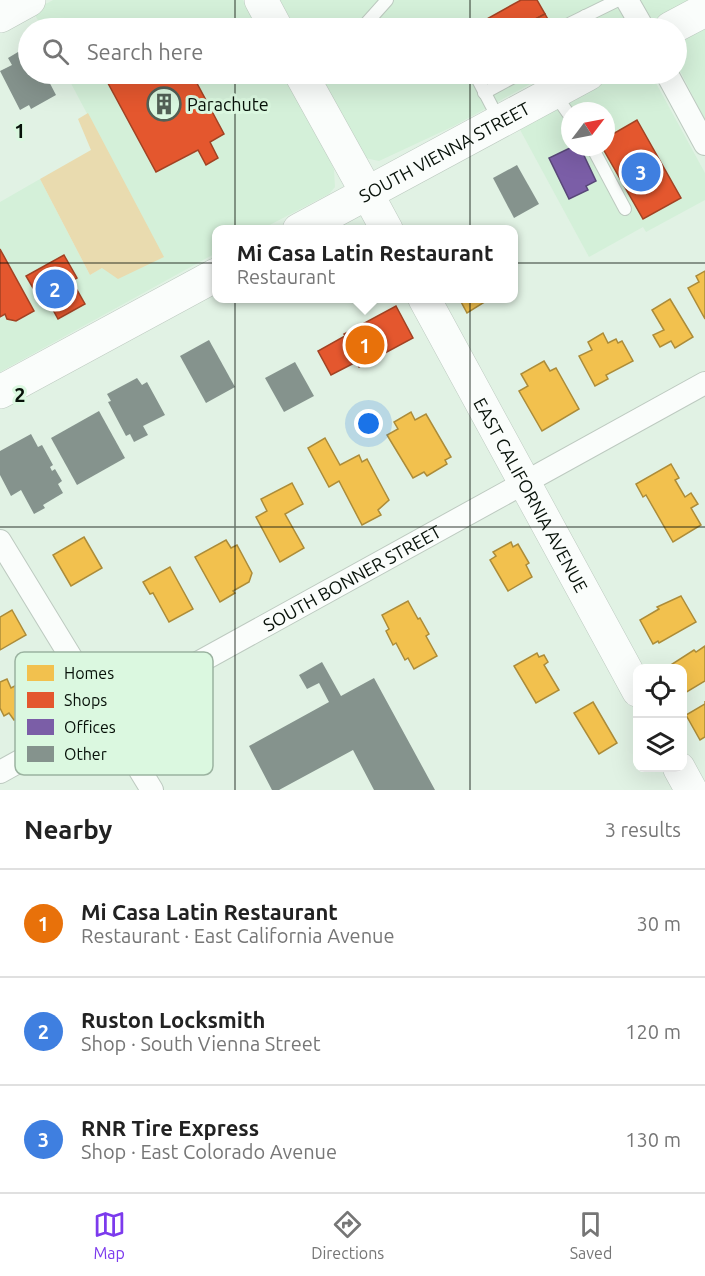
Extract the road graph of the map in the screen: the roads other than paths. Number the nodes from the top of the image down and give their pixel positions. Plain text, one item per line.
1 (29, 0) edge
2 (261, 0) edge
3 (387, 0) edge
4 (618, 0) edge
5 (627, 0) edge
6 (705, 10) edge
7 (0, 16) edge
8 (585, 16) joint
9 (271, 18) edge
10 (371, 18) edge
11 (581, 18) edge
12 (637, 18) edge
13 (687, 20) edge
14 (307, 84) edge
15 (480, 84) edge
16 (501, 84) edge
17 (579, 84) edge
18 (672, 84) edge
19 (484, 93) junction
20 (564, 102) edge
21 (561, 104) edge
22 (500, 121) junction
23 (705, 144) edge
24 (597, 156) edge
25 (367, 193) junction
26 (625, 209) dead end
27 (308, 225) edge
28 (384, 225) edge
29 (212, 276) edge
30 (427, 303) edge
31 (705, 383) edge
32 (0, 392) edge
33 (525, 483) junction
34 (0, 541) edge
35 (68, 652) edge
36 (213, 656) edge
37 (633, 683) edge
38 (15, 764) edge
39 (0, 772) edge
40 (681, 772) edge
41 (143, 775) edge
42 (152, 790) edge
43 (691, 790) edge

1 - 7 main road
2 - 9 main road
3 - 10 lane
4 - 8 lane
5 - 12 street
6 - 13 main road
8 - 11 lane
14 - 25 main road
15 - 19 lane
16 - 19 lane
17 - 20 main road, SOUTH VIENNA STREET
18 - 23 street
19 - 22 lane
21 - 22 main road, SOUTH VIENNA STREET
22 - 25 main road, SOUTH VIENNA STREET
24 - 26 lane
25 - 27 main road, SOUTH VIENNA STREET
25 - 28 main road
29 - 32 main road
30 - 33 main road, EAST CALIFORNIA AVENUE
31 - 33 street, SOUTH BONNER STREET
33 - 36 street, SOUTH BONNER STREET
33 - 37 main road, EAST CALIFORNIA AVENUE
34 - 35 street
38 - 39 street, SOUTH BONNER STREET
40 - 43 main road
41 - 42 street

